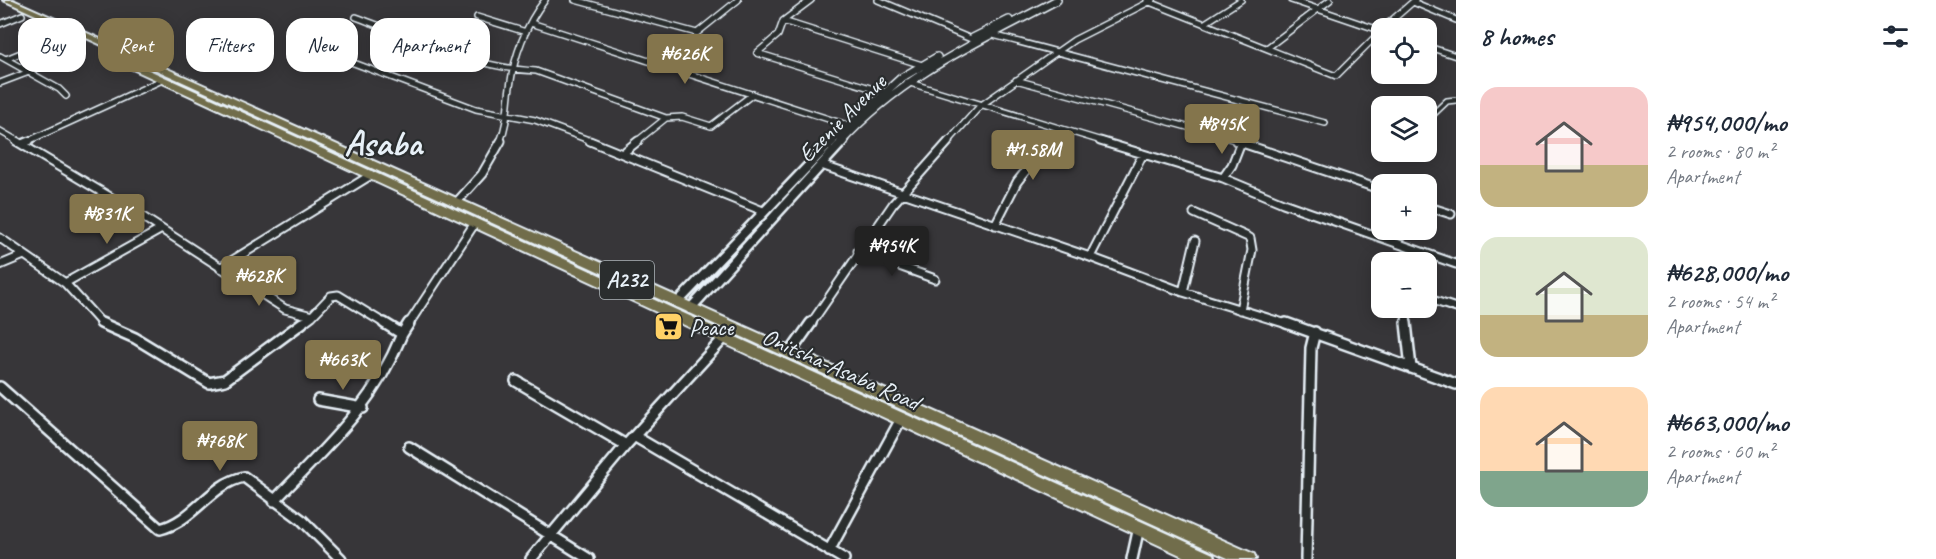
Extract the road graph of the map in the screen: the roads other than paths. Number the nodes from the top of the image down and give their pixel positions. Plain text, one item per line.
1 (7, 0) edge
2 (544, 0) edge
3 (574, 0) edge
4 (738, 0) edge
5 (811, 0) edge
6 (878, 0) edge
7 (1045, 0) edge
8 (1057, 0) edge
9 (1241, 0) edge
10 (1291, 0) edge
11 (1330, 0) edge
12 (1150, 1) edge
13 (1414, 1) edge
14 (0, 6) edge
15 (27, 8) edge
16 (1319, 9) junction
17 (356, 17) dead end
18 (477, 17) dead end
19 (41, 18) edge
20 (1395, 18) edge
21 (1456, 20) edge
22 (783, 21) junction
23 (531, 23) junction
24 (1205, 23) junction
25 (0, 24) edge
26 (1006, 25) junction
27 (1371, 26) edge
28 (526, 32) junction
29 (993, 35) junction
30 (971, 39) junction
31 (1371, 42) edge
32 (86, 45) edge
33 (1268, 48) junction
34 (1437, 50) edge
35 (18, 52) edge
36 (1057, 52) junction
37 (1456, 56) edge
38 (3, 57) edge
39 (358, 65) edge
40 (922, 65) junction
41 (18, 66) edge
42 (514, 70) junction
43 (29, 72) joint
44 (162, 80) junction
45 (1016, 80) junction
46 (907, 82) junction
47 (0, 83) edge
48 (883, 92) junction
49 (753, 94) junction
50 (66, 96) dead end
51 (1456, 100) edge
52 (981, 106) junction
53 (1437, 110) edge
54 (509, 115) junction
55 (666, 118) junction
56 (265, 122) junction
57 (1325, 123) dead end
58 (847, 125) junction
59 (1058, 129) junction
60 (0, 131) edge
61 (1241, 142) junction
62 (22, 144) junction
63 (623, 153) junction
64 (1143, 154) junction
65 (821, 165) junction
66 (371, 175) junction
67 (1222, 178) junction
68 (1371, 186) edge
69 (904, 194) junction
70 (456, 203) junction
71 (1437, 210) edge
72 (763, 211) junction
73 (1194, 213) dead end
74 (1451, 214) dead end
75 (475, 223) junction
76 (995, 225) junction
77 (160, 230) junction
78 (0, 238) edge
79 (1195, 241) dead end
80 (1414, 250) joint
81 (858, 251) junction
82 (24, 255) junction
83 (1090, 257) junction
84 (1456, 264) edge
85 (0, 265) edge
86 (220, 267) junction
87 (934, 279) dead end
88 (66, 283) junction
89 (1183, 292) junction
90 (1437, 302) edge
91 (677, 303) junction
92 (1456, 308) edge
93 (690, 309) junction
94 (1240, 310) junction
95 (312, 316) junction
96 (1407, 318) edge
97 (1315, 332) junction
98 (402, 334) junction
99 (724, 338) junction
100 (790, 353) junction
101 (1411, 368) junction
102 (516, 381) dead end
103 (1456, 384) edge
104 (0, 387) edge
105 (318, 400) dead end
106 (363, 408) junction
107 (901, 419) junction
108 (634, 436) junction
109 (626, 445) junction
110 (410, 447) dead end
111 (274, 501) junction
112 (1139, 527) junction
113 (551, 534) junction
114 (829, 550) junction
115 (341, 559) edge
116 (531, 559) edge
117 (590, 559) edge
118 (844, 559) edge
119 (1132, 559) edge
120 (1207, 559) edge
121 (1248, 559) edge
122 (1306, 559) edge

1 - 15 highway, A232
2 - 23 street
3 - 4 street
5 - 22 street
6 - 30 street
7 - 26 street, Ezenie Avenue
8 - 26 street, Ezenie Avenue
9 - 24 street
10 - 16 street
11 - 16 street
12 - 24 street
12 - 36 street
13 - 20 street
13 - 21 street
14 - 15 highway, Onitsha-Asaba Road / A232
15 - 19 highway, Onitsha-Asaba Road / A232
15 - 25 street
15 - 56 highway, A232
16 - 27 street
16 - 33 street
17 - 42 street
18 - 28 street
22 - 40 street
22 - 48 street
23 - 28 street
23 - 49 street
24 - 33 street
26 - 29 street, Ezenie Avenue
26 - 30 street, Ezenie Avenue
28 - 42 street
29 - 36 street
29 - 46 street, Ezenie Avenue
30 - 40 street, Ezenie Avenue
31 - 33 street
32 - 44 highway, Onitsha-Asaba Road / A232
34 - 37 street
35 - 38 street
36 - 45 street
36 - 57 street
38 - 41 street
39 - 54 street
40 - 48 street, Ezenie Avenue
42 - 54 street
42 - 55 street
43 - 47 street
43 - 50 street
44 - 56 highway, Onitsha-Asaba Road / A232
44 - 62 street
45 - 52 street
45 - 61 street
46 - 52 street
46 - 65 street, Ezenie Avenue
48 - 58 street, Ezenie Avenue
49 - 55 street
49 - 58 street
51 - 53 street
52 - 59 street
52 - 69 street
54 - 63 street
54 - 70 street
55 - 63 street
56 - 66 highway, Onitsha-Asaba Road / A232
56 - 70 highway, A232
58 - 72 street, Ezenie Avenue
59 - 64 street
59 - 76 street
60 - 62 street
61 - 67 street
61 - 68 street
62 - 77 street
63 - 72 street
64 - 67 street
64 - 83 street
65 - 69 street
65 - 93 street, Ezenie Avenue
66 - 75 highway, Onitsha-Asaba Road / A232
66 - 86 street
67 - 80 street
69 - 76 street
69 - 81 street
70 - 91 highway, A232
71 - 74 street
72 - 91 street, Ezenie Avenue
73 - 94 street
75 - 98 street
75 - 99 highway, Onitsha-Asaba Road / A232
76 - 83 street
77 - 86 street
77 - 88 street
78 - 82 street
79 - 89 street
80 - 84 street
81 - 87 street
81 - 100 street
82 - 85 street
82 - 88 street
83 - 89 street
86 - 95 street
88 - 95 street
89 - 94 street
90 - 92 street
91 - 93 highway, A232
93 - 100 highway, A232
94 - 97 street
95 - 98 street
96 - 101 street
97 - 101 street
97 - 122 street
98 - 106 street
99 - 107 highway, Onitsha-Asaba Road / A232
99 - 108 street
100 - 121 highway, A232
101 - 103 street
102 - 109 street
104 - 111 street
105 - 106 street
106 - 111 street
107 - 112 highway, Onitsha-Asaba Road / A232
107 - 114 street
108 - 109 street
108 - 114 street
109 - 113 street
110 - 113 street
111 - 115 street
112 - 119 street
112 - 120 highway, Onitsha-Asaba Road / A232
113 - 116 street
113 - 117 street
114 - 118 street

